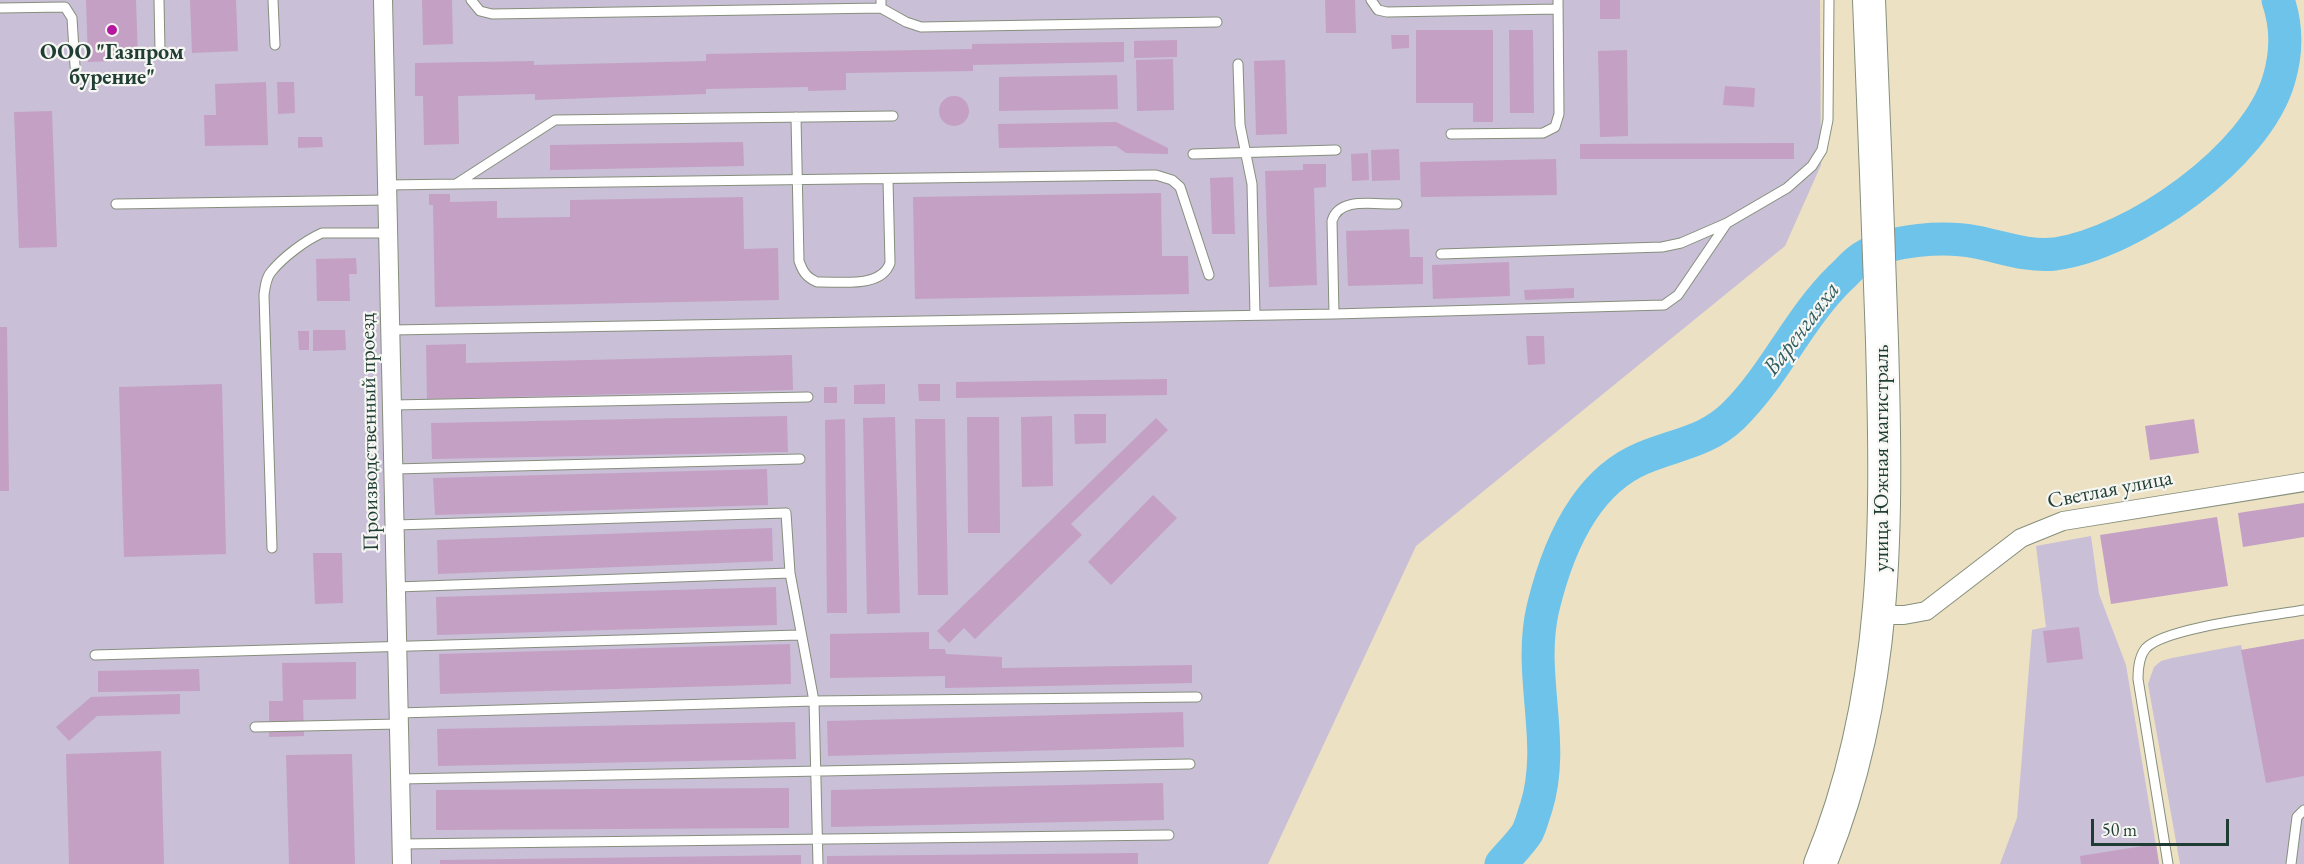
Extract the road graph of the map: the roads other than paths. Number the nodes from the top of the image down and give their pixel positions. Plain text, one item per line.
1 (159, 0) edge
2 (273, 0) edge
3 (383, 0) edge
4 (471, 0) edge
5 (633, 0) edge
6 (1371, 0) edge
7 (1829, 0) edge
8 (1869, 0) edge
9 (881, 4) edge
10 (734, 5) edge
11 (1558, 5) edge
12 (0, 8) edge
13 (633, 11) junction
14 (1217, 22) dead end
15 (275, 45) dead end
16 (160, 50) dead end
17 (1238, 64) dead end
18 (75, 66) dead end
19 (893, 116) dead end
20 (796, 117) junction
21 (1451, 134) dead end
22 (1336, 150) dead end
23 (1245, 153) junction
24 (1193, 154) dead end
25 (888, 180) junction
26 (797, 182) junction
27 (456, 184) junction
28 (388, 192) junction
29 (116, 204) dead end
30 (1397, 204) dead end
31 (1727, 223) junction
32 (389, 233) junction
33 (1441, 254) dead end
34 (1209, 274) dead end
35 (1334, 314) junction
36 (1255, 315) junction
37 (392, 330) junction
38 (808, 397) dead end
39 (393, 405) junction
40 (800, 459) dead end
41 (394, 469) junction
42 (2304, 482) edge
43 (396, 525) junction
44 (272, 548) dead end
45 (790, 573) junction
46 (397, 587) junction
47 (2304, 610) edge
48 (1880, 615) junction
49 (800, 634) junction
50 (398, 646) junction
51 (95, 655) dead end
52 (1197, 697) dead end
53 (814, 701) junction
54 (399, 718) junction
55 (255, 727) dead end
56 (1190, 764) dead end
57 (816, 770) junction
58 (400, 779) junction
59 (2304, 810) edge
60 (1169, 835) dead end
61 (818, 840) junction
62 (401, 844) junction
63 (402, 864) edge
64 (818, 864) edge
65 (1820, 864) edge
66 (2168, 864) edge
67 (2291, 864) edge

1 - 16 lane
2 - 15 lane
3 - 28 street, Производственный проезд
4 - 13 lane
5 - 13 lane
6 - 11 lane
7 - 31 lane
8 - 48 highway, улица Южная магистраль
9 - 10 lane
9 - 14 lane
10 - 13 lane
11 - 21 lane
12 - 18 lane
17 - 23 lane
19 - 20 lane
20 - 26 lane
20 - 27 lane
22 - 23 lane
23 - 24 lane
23 - 36 lane
25 - 26 lane
25 - 26 lane
25 - 34 lane
26 - 27 lane
27 - 28 lane
28 - 29 lane
28 - 32 street, Производственный проезд
30 - 35 lane
31 - 33 lane
31 - 35 lane
32 - 37 street, Производственный проезд
32 - 44 lane
35 - 36 lane
36 - 37 lane
37 - 39 street, Производственный проезд
38 - 39 lane
39 - 41 street, Производственный проезд
40 - 41 lane
41 - 43 street, Производственный проезд
42 - 48 street, Светлая улица
43 - 45 lane
43 - 46 street, Производственный проезд
45 - 46 lane
45 - 49 lane
46 - 50 street, Производственный проезд
47 - 66 lane
48 - 65 highway, улица Южная магистраль
49 - 50 lane
49 - 53 lane
50 - 51 lane
50 - 54 street, Производственный проезд
52 - 53 lane
53 - 54 lane
53 - 57 lane
54 - 55 lane
54 - 58 street, Производственный проезд
56 - 57 lane
57 - 58 lane
57 - 61 lane
58 - 62 street, Производственный проезд
59 - 67 lane
60 - 61 lane
61 - 62 lane
61 - 64 lane
62 - 63 street, Производственный проезд

